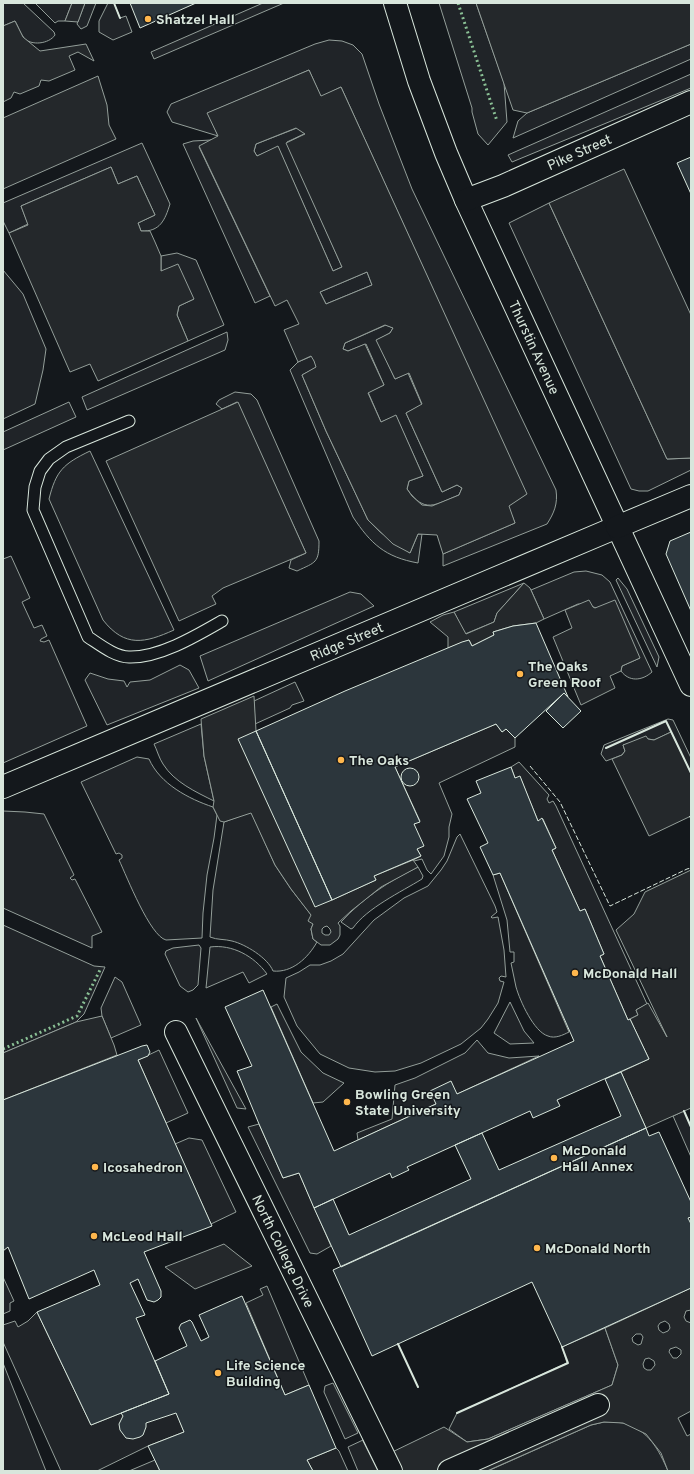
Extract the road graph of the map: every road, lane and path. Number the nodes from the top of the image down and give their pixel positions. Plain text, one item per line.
1 (395, 3) edge
2 (691, 102) edge
3 (466, 200) junction
4 (129, 421) dead end
5 (691, 496) edge
6 (617, 527) junction
7 (222, 621) dead end
8 (691, 685) edge
9 (3, 787) edge
10 (176, 1032) dead end
11 (598, 1405) dead end
12 (392, 1471) edge
13 (449, 1471) edge

1 - 3 street, Thurstin Avenue
2 - 3 street, Pike Street
3 - 6 street, Thurstin Avenue
4 - 7 lane
5 - 6 street, Ridge Street
6 - 8 street, Thurstin Avenue
6 - 9 street, Ridge Street
10 - 12 street, North College Drive
11 - 13 street

